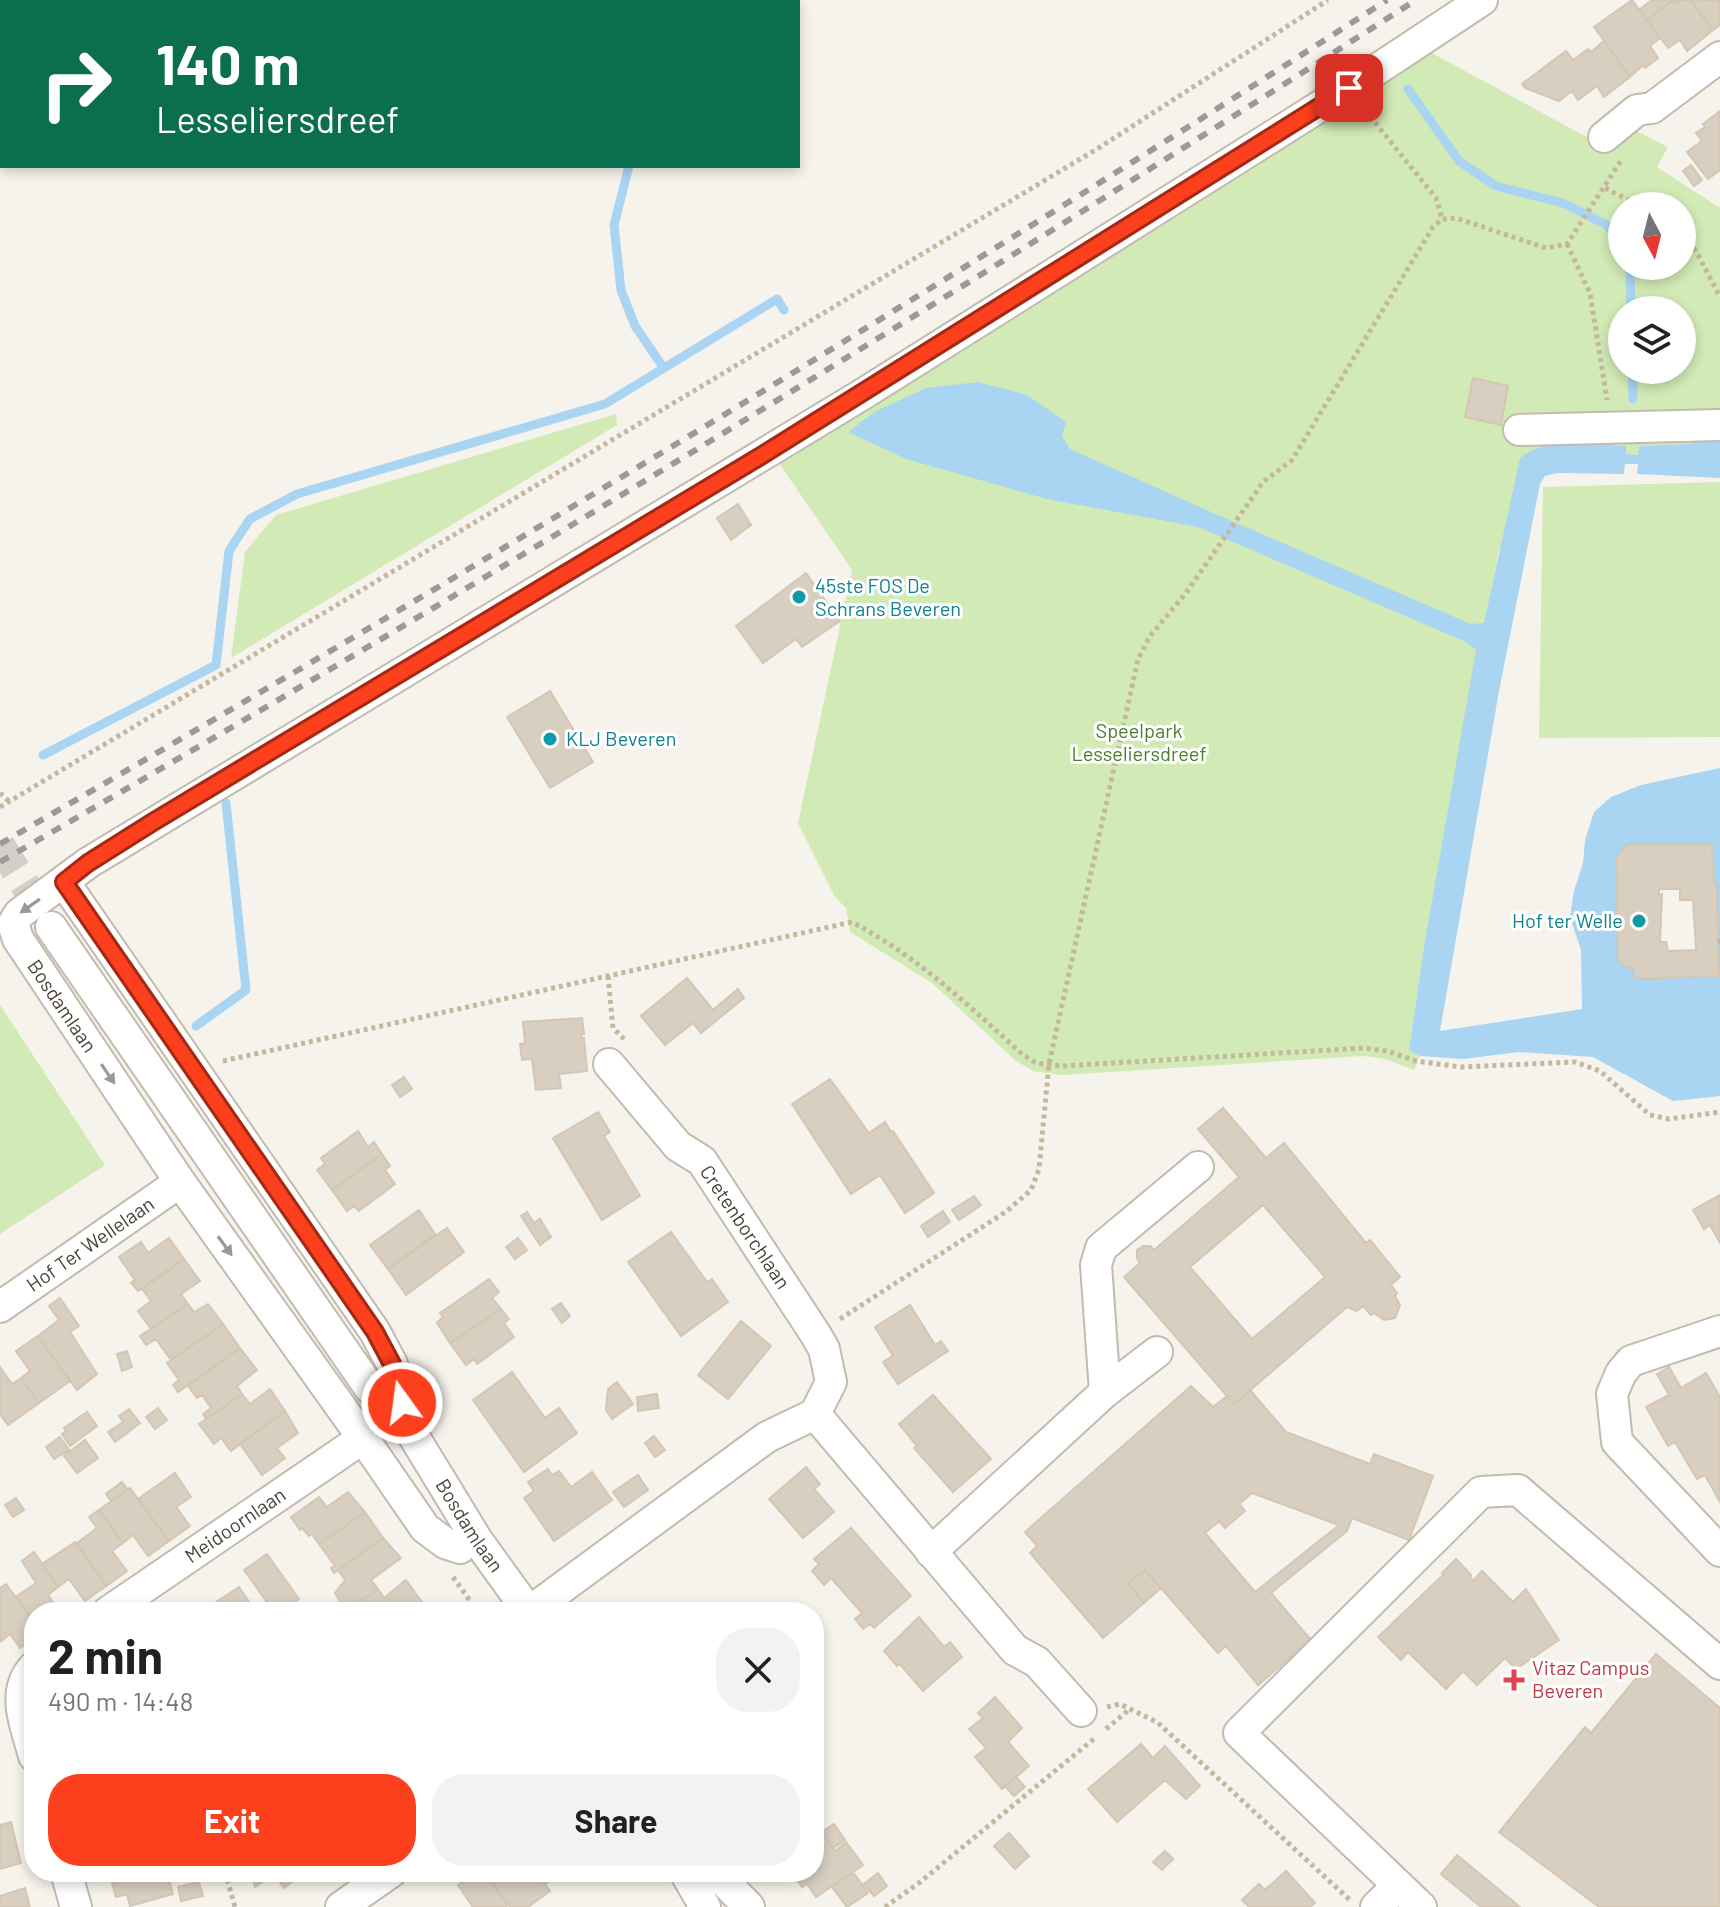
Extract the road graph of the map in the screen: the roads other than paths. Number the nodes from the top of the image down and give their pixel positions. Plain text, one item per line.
1 (1482, 0) edge
2 (1720, 57) edge
3 (1604, 137) dead end
4 (1720, 425) edge
5 (1519, 430) dead end
6 (64, 882) junction
7 (51, 927) tunnel mouth
8 (620, 1055) road end
9 (1198, 1167) dead end
10 (180, 1182) junction
11 (0, 1307) edge
12 (1720, 1331) edge
13 (1157, 1352) dead end
14 (369, 1387) junction
15 (1105, 1392) junction
16 (815, 1414) junction
17 (413, 1435) junction
18 (363, 1438) junction
19 (460, 1548) junction
20 (1720, 1551) edge
21 (931, 1552) junction
22 (123, 1602) edge
23 (498, 1602) edge
24 (522, 1602) edge
25 (543, 1602) edge
26 (1720, 1664) edge
27 (24, 1680) edge
28 (1081, 1711) dead end
29 (24, 1722) edge
30 (69, 1882) edge
31 (377, 1882) edge
32 (691, 1882) edge
33 (724, 1882) edge
34 (1386, 1897) edge
35 (744, 1905) edge
36 (76, 1907) edge
37 (341, 1907) edge
38 (705, 1907) edge
39 (1421, 1907) edge

1 - 6 street
2 - 3 street
4 - 5 street
6 -> 10 street, Bosdamlaan
6 - 17 street, Bosdamlaan
7 - 14 street, Bosdamlaan
8 - 16 street, Cretenborchlaan
9 - 15 street
10 - 11 street, Hof Ter Wellelaan
10 -> 18 street, Bosdamlaan
12 - 20 street
13 - 15 street
14 - 17 street, Bosdamlaan
14 - 19 street, Bosdamlaan
15 - 21 street
16 - 21 street
16 - 25 street
17 - 24 street, Bosdamlaan
18 - 19 street, Bosdamlaan
18 - 22 street, Meidoornlaan
19 - 23 street, Bosdamlaan
21 - 28 street
26 - 34 street
27 - 29 street
30 - 36 street
31 - 37 street
32 - 38 street
33 - 35 street
34 - 39 street

